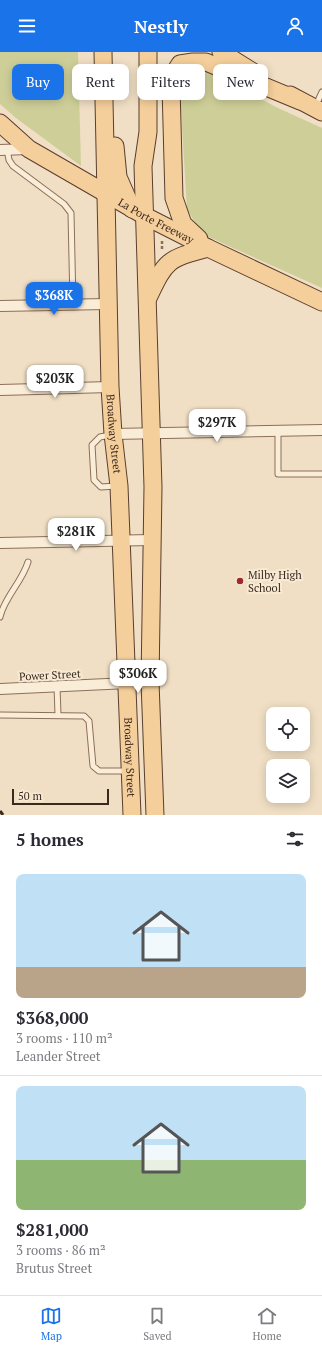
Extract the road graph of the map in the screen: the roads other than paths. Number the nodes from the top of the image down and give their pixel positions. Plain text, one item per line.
1 (103, 52) edge
2 (113, 52) edge
3 (136, 52) edge
4 (148, 52) edge
5 (220, 52) edge
6 (322, 92) edge
7 (312, 107) edge
8 (0, 123) edge
9 (29, 149) junction
10 (4, 150) edge
11 (143, 166) junction
12 (105, 194) junction
13 (138, 213) junction
14 (208, 248) junction
15 (146, 300) junction
16 (322, 302) edge
17 (107, 304) junction
18 (73, 305) junction
19 (0, 306) edge
20 (110, 386) junction
21 (0, 390) edge
22 (322, 430) edge
23 (278, 431) junction
24 (113, 434) junction
25 (151, 434) junction
26 (322, 474) edge
27 (119, 486) junction
28 (151, 540) junction
29 (121, 541) junction
30 (0, 543) edge
31 (28, 562) dead end
32 (0, 617) edge
33 (150, 682) junction
34 (126, 683) junction
35 (57, 686) junction
36 (0, 689) edge
37 (0, 715) edge
38 (58, 715) junction
39 (129, 771) junction
40 (132, 815) edge
41 (155, 815) edge

1 - 12 main road, Broadway Street
2 - 13 main road
3 - 11 main road
4 - 11 main road, Broadway Street
5 - 7 main road
6 - 7 lane
7 - 14 main road
8 - 9 main road, La Porte Freeway
9 - 10 street
9 - 12 main road, La Porte Freeway
10 - 18 lane
11 - 13 main road, Broadway Street
12 - 13 main road, La Porte Freeway
12 - 17 main road, Broadway Street
13 - 14 main road, La Porte Freeway
13 - 15 main road, Broadway Street
14 - 15 main road
14 - 16 main road, La Porte Freeway
15 - 25 main road, Broadway Street
17 - 18 street
17 - 20 main road, Broadway Street
18 - 19 street
20 - 21 street
20 - 24 main road, Broadway Street
22 - 23 street
23 - 25 street
23 - 26 lane
24 - 25 street
24 - 27 main road, Broadway Street
24 - 27 lane
25 - 28 main road, Broadway Street
27 - 29 main road, Broadway Street
28 - 29 street
28 - 33 main road, Broadway Street
29 - 30 street
29 - 34 main road, Broadway Street
31 - 32 lane
33 - 34 street, Power Street
33 - 41 main road, Broadway Street
34 - 35 street, Power Street
34 - 39 main road, Broadway Street
35 - 36 street, Power Street
35 - 38 lane
37 - 38 lane
38 - 39 lane
39 - 40 main road, Broadway Street

